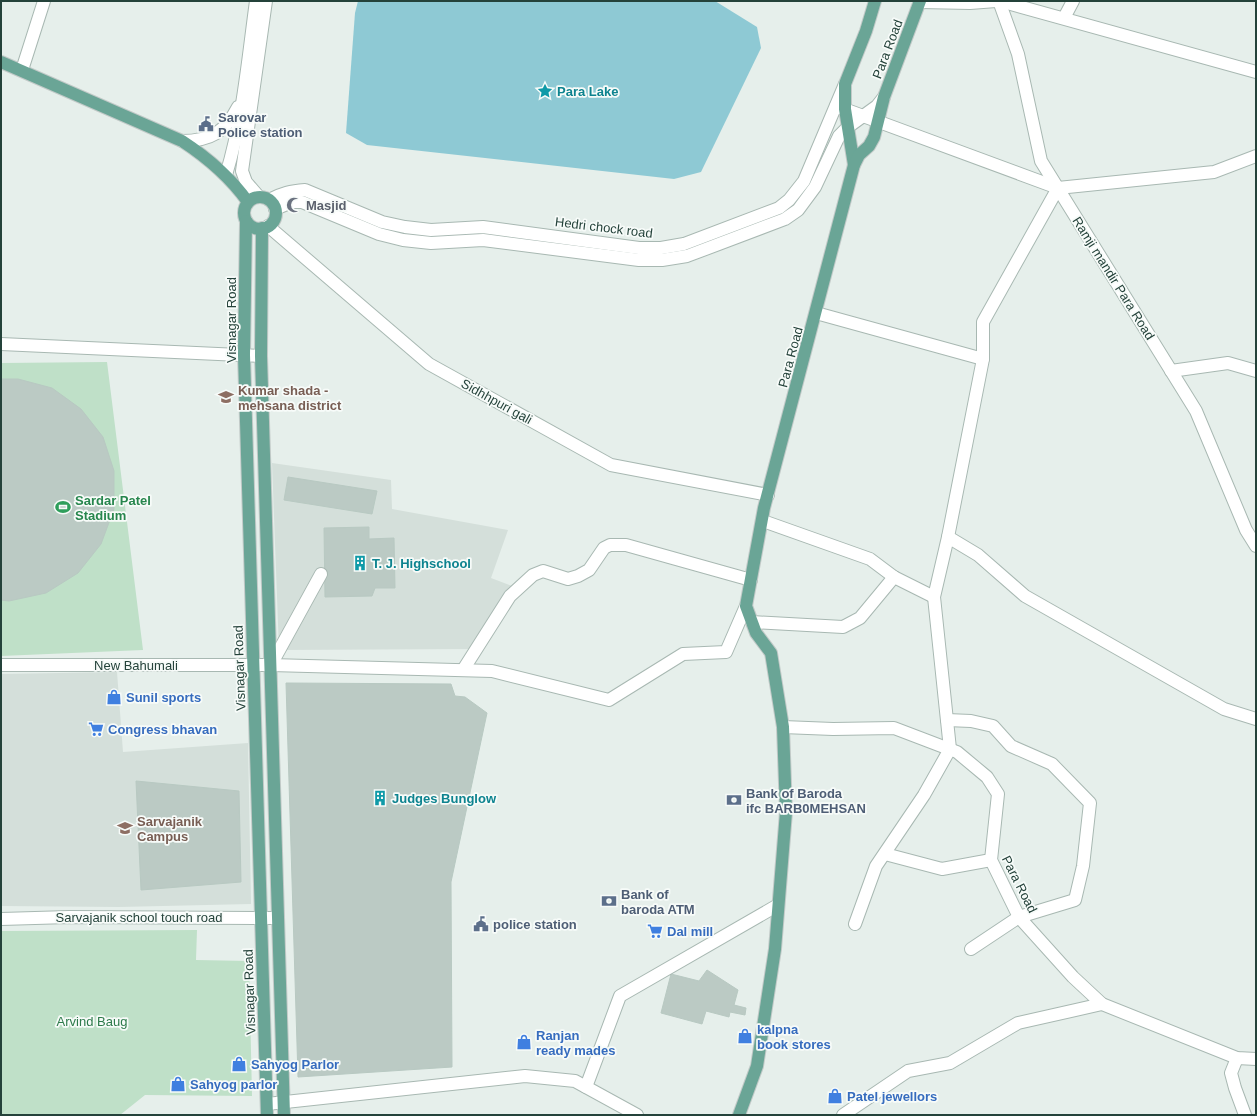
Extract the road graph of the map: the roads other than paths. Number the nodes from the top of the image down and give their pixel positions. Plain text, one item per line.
1 (44, 1) edge
2 (256, 1) edge
3 (266, 1) edge
4 (875, 1) edge
5 (918, 1) edge
6 (997, 1) edge
7 (1073, 1) edge
8 (1064, 18) junction
9 (1, 62) edge
10 (22, 70) junction
11 (1256, 72) edge
12 (884, 97) junction
13 (242, 98) junction
14 (840, 107) junction
15 (864, 116) junction
16 (878, 122) junction
17 (848, 127) junction
18 (182, 141) junction
19 (1256, 156) edge
20 (854, 165) junction
21 (226, 175) junction
22 (1058, 188) junction
23 (263, 202) junction
24 (246, 221) junction
25 (265, 227) junction
26 (816, 313) junction
27 (1, 344) edge
28 (244, 355) junction
29 (261, 356) junction
30 (983, 359) junction
31 (1171, 371) junction
32 (1256, 371) edge
33 (768, 495) junction
34 (763, 521) junction
35 (948, 537) junction
36 (1256, 546) edge
37 (321, 574) dead end
38 (894, 577) junction
39 (750, 580) junction
40 (934, 597) junction
41 (746, 606) junction
42 (752, 622) junction
43 (1, 665) edge
44 (271, 665) junction
45 (253, 666) junction
46 (463, 670) junction
47 (1256, 719) edge
48 (947, 720) junction
49 (783, 726) junction
50 (950, 749) junction
51 (885, 854) junction
52 (990, 860) junction
53 (778, 905) junction
54 (1019, 917) junction
55 (260, 918) junction
56 (278, 918) junction
57 (1, 919) edge
58 (855, 924) dead end
59 (971, 949) dead end
60 (1102, 1004) junction
61 (1237, 1058) junction
62 (1256, 1059) edge
63 (586, 1087) junction
64 (284, 1109) edge
65 (267, 1110) edge
66 (637, 1115) edge
67 (739, 1115) edge
68 (843, 1115) edge
69 (1245, 1115) edge

1 - 10 street
2 - 13 street
3 - 23 street
4 - 14 main road
5 - 6 street
5 - 12 main road, Para Road
6 - 8 street
6 - 22 street, Ramji mandir Para Road
7 - 8 street
8 - 11 street
9 - 10 main road
10 - 18 main road
12 - 15 street
12 - 16 main road, Para Road
13 - 18 street
13 - 21 street
14 - 15 street
14 - 17 main road
14 - 23 street, Hedri chock road
15 - 16 street
15 - 17 street
16 - 20 main road, Para Road
16 - 22 street
17 - 20 main road
17 - 23 street
18 - 21 main road
19 - 22 street
20 - 26 main road, Para Road
21 - 23 main road
22 - 30 street
22 - 31 street, Ramji mandir Para Road
23 - 24 main road
23 - 25 main road
24 - 25 main road
24 - 28 main road, Visnagar Road
25 - 29 main road
25 - 33 street, Sidhhpuri gali
26 - 30 street
26 - 33 main road, Para Road
27 - 28 street
28 - 29 street
28 - 45 main road, Visnagar Road
29 - 44 main road
30 - 35 street
31 - 32 street
31 - 36 street, Ramji mandir Para Road
33 - 34 main road, Para Road
34 - 38 street
34 - 39 main road, Para Road
35 - 40 street
35 - 47 street
37 - 44 street
38 - 40 street
38 - 42 street
39 - 41 main road, Para Road
39 - 46 street
40 - 48 street
41 - 42 main road, Para Road
41 - 46 street, New Bahumali
42 - 49 main road, Para Road
43 - 45 street, New Bahumali
44 - 45 street, New Bahumali
44 - 46 street, New Bahumali
44 - 56 main road
45 - 55 main road, Visnagar Road
48 - 50 street
48 - 54 street
49 - 50 street, Para Road
49 - 53 main road, Para Road
50 - 51 street
50 - 52 street, Para Road
51 - 52 street
51 - 58 street
52 - 54 street, Para Road
53 - 63 street
53 - 67 main road, Para Road
54 - 59 street
54 - 60 street, Para Road
55 - 56 street, Sarvajanik school touch road
55 - 57 street, Sarvajanik school touch road
55 - 65 main road, Visnagar Road
56 - 64 main road
60 - 61 street, Para Road
60 - 68 street
61 - 62 street, Para Road
61 - 69 street
63 - 64 street
63 - 66 street
64 - 65 street

